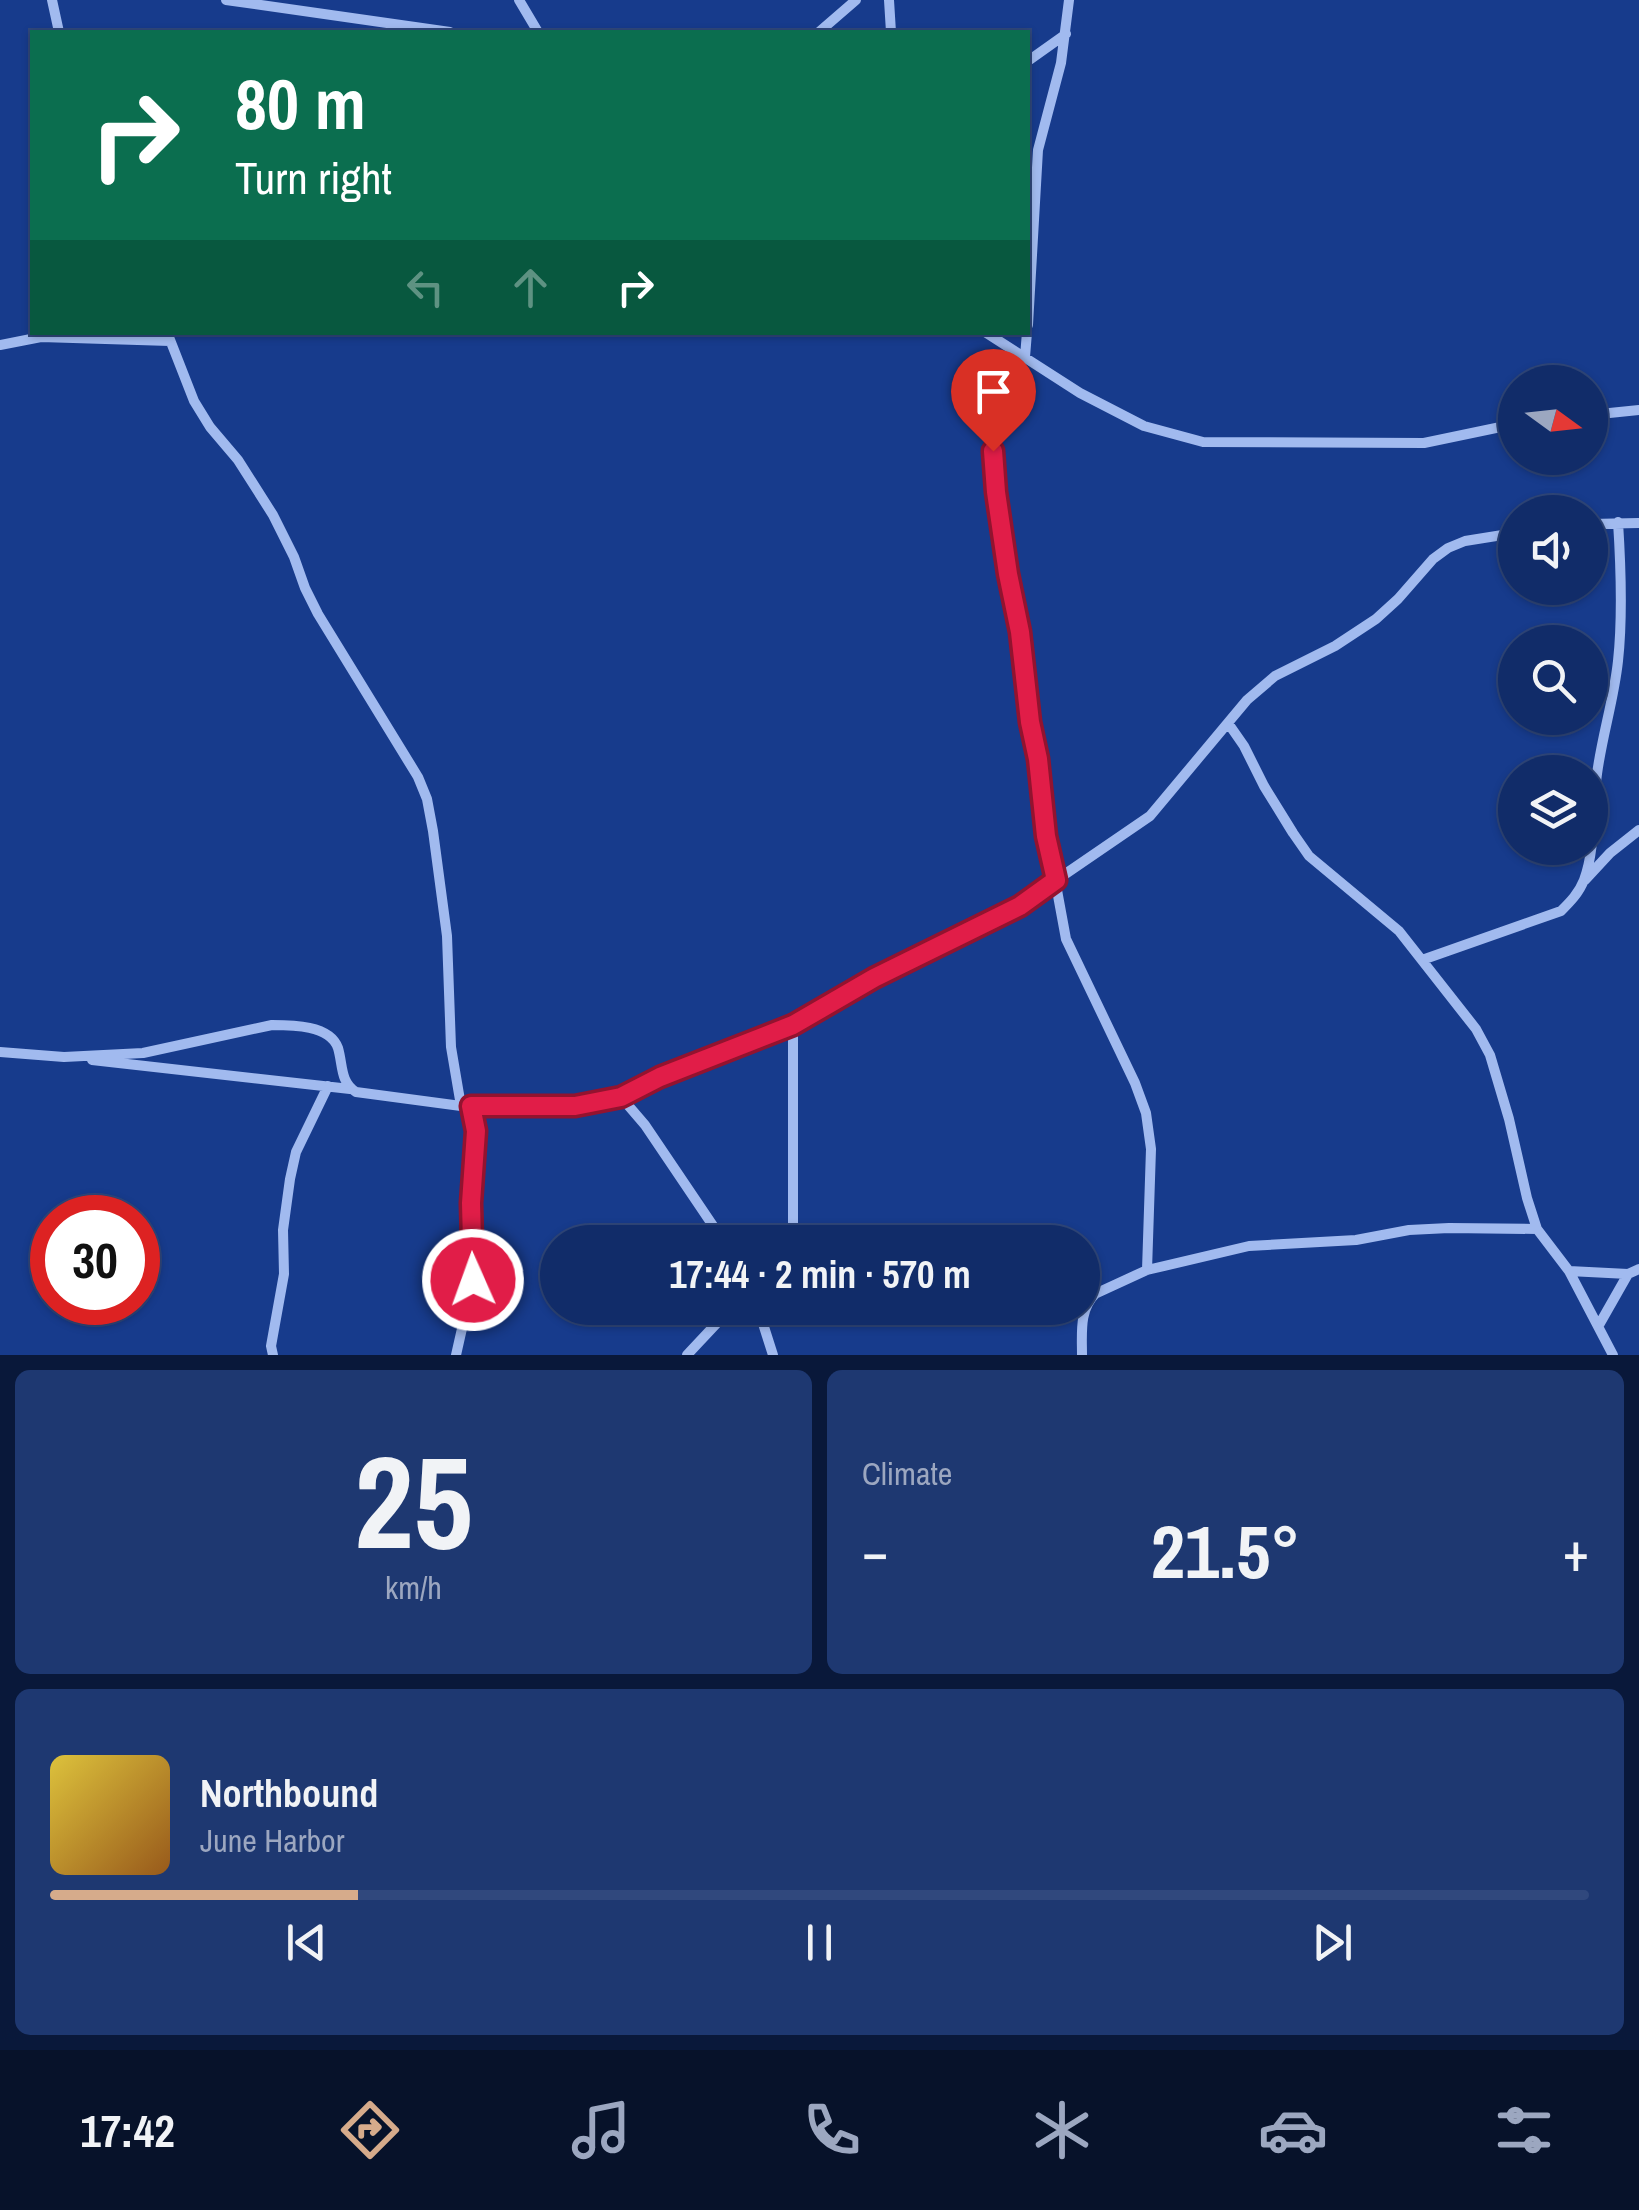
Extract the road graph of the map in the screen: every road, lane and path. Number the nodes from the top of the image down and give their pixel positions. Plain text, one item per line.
1 (52, 0) edge
2 (226, 0) edge
3 (519, 0) edge
4 (856, 0) edge
5 (888, 0) edge
6 (1069, 0) edge
7 (59, 30) edge
8 (436, 30) edge
9 (537, 30) edge
10 (820, 30) edge
11 (891, 30) edge
12 (1066, 34) junction
13 (1030, 60) edge
14 (1030, 290) edge
15 (990, 335) edge
16 (1026, 335) edge
17 (168, 337) edge
18 (0, 344) edge
19 (1022, 355) junction
20 (1639, 410) edge
21 (1608, 413) edge
22 (1498, 428) edge
23 (1618, 522) junction
24 (1608, 523) edge
25 (1639, 523) edge
26 (1498, 536) edge
27 (1228, 723) junction
28 (1639, 830) edge
29 (1056, 880) junction
30 (1584, 881) junction
31 (1422, 960) junction
32 (793, 1025) junction
33 (0, 1052) edge
34 (64, 1057) junction
35 (328, 1086) junction
36 (350, 1088) junction
37 (621, 1097) junction
38 (466, 1106) junction
39 (713, 1225) edge
40 (792, 1225) edge
41 (1537, 1230) junction
42 (1147, 1270) junction
43 (1569, 1271) junction
44 (1633, 1271) edge
45 (1100, 1291) edge
46 (714, 1325) edge
47 (763, 1325) edge
48 (1082, 1325) edge
49 (1599, 1325) junction
50 (270, 1352) edge
51 (456, 1355) edge
52 (687, 1355) edge
53 (773, 1355) edge
54 (1082, 1355) edge
55 (1613, 1355) edge

1 - 7 street
2 - 8 street
3 - 9 street
4 - 10 street
5 - 11 street
6 - 12 street
12 - 13 street
12 - 14 street
15 - 19 street
16 - 19 street
17 - 18 street
17 - 38 street
19 - 22 street
19 - 29 street
20 - 21 street
23 - 24 street
23 - 25 street
23 - 30 street
26 - 27 street
27 - 29 street
27 - 31 street
28 - 30 street
29 - 32 street
29 - 42 street
30 - 31 street
31 - 41 street
32 - 37 street
32 - 40 street
33 - 34 street
34 - 35 street
34 - 36 street
35 - 36 street
35 - 50 street
36 - 38 street
37 - 38 street
37 - 39 street
38 - 51 street
41 - 42 street
41 - 43 street
42 - 45 street
43 - 44 street
43 - 49 street
44 - 49 street
46 - 52 street
47 - 53 street
48 - 54 street
49 - 55 street

